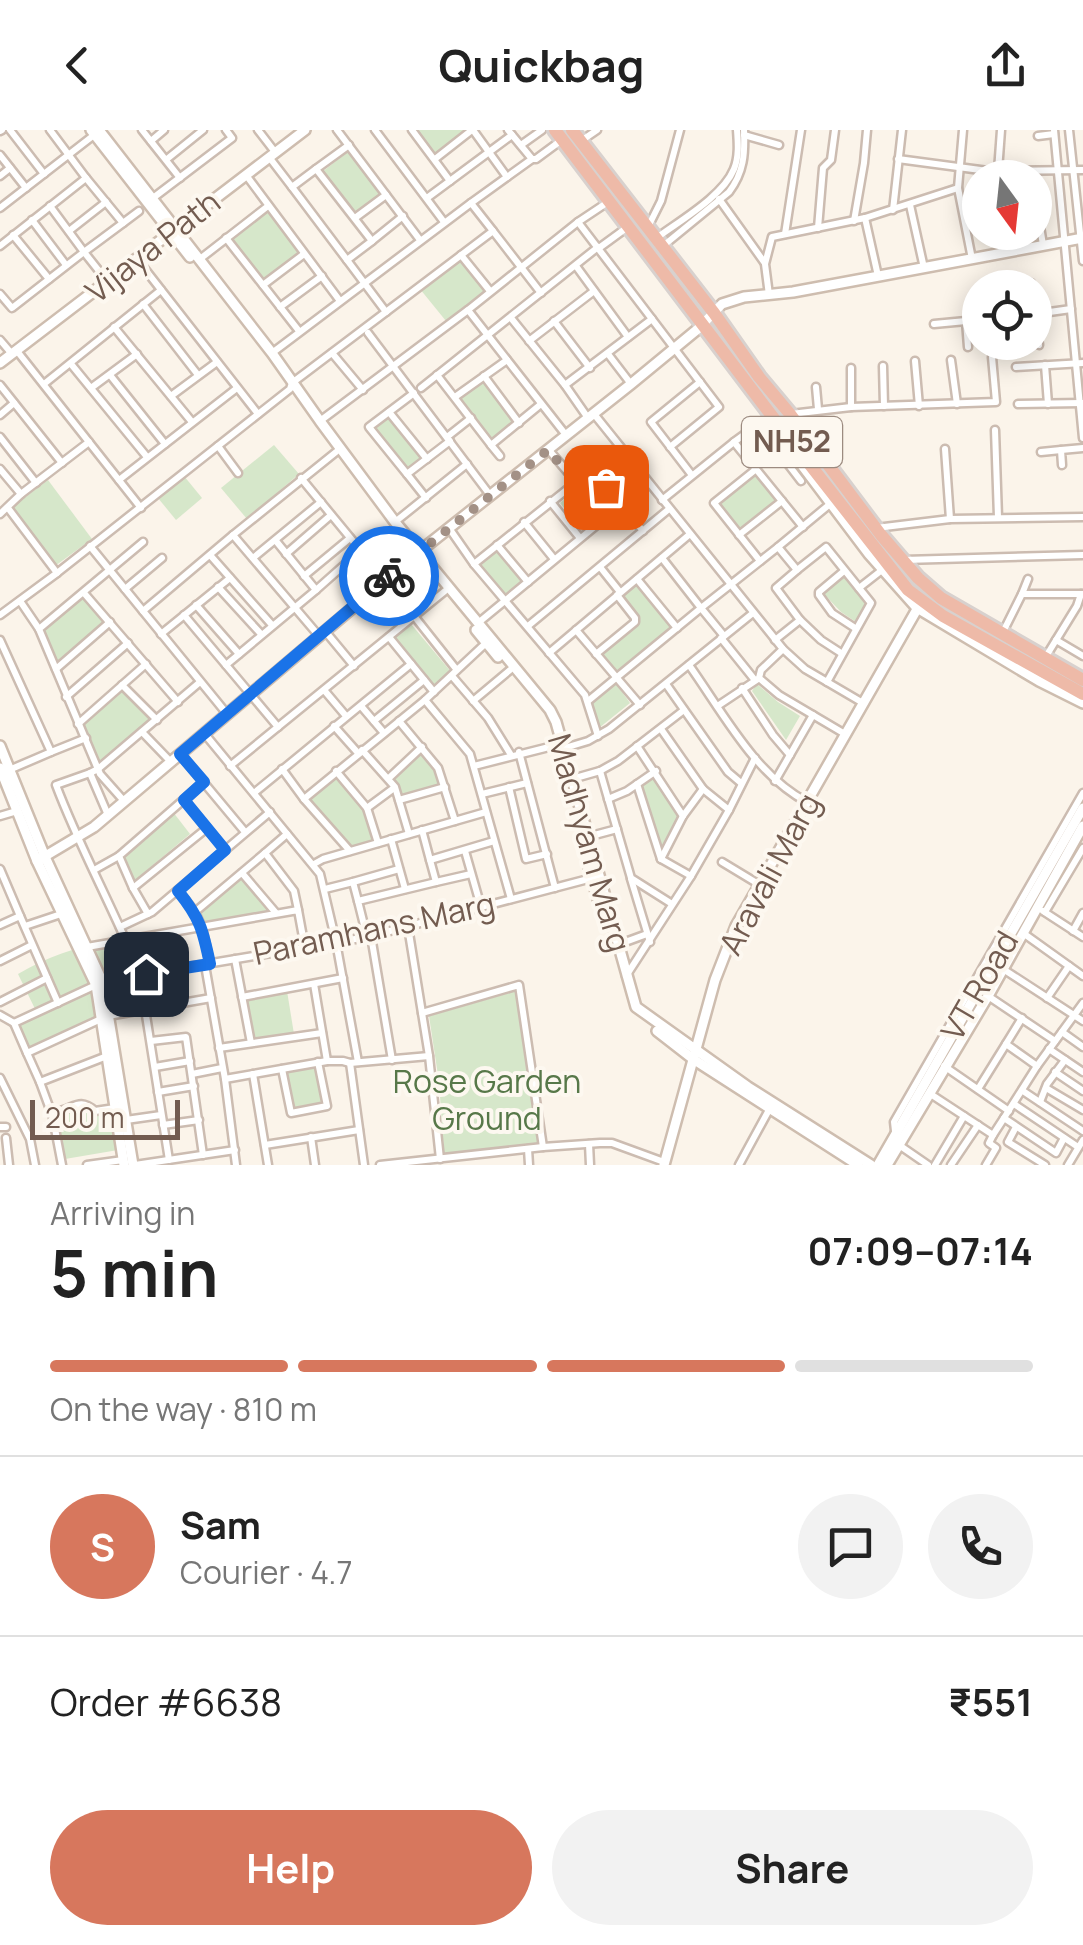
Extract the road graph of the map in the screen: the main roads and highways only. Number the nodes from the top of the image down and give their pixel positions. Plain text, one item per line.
1 (555, 134) edge
2 (576, 136) edge
3 (705, 321) junction
4 (1083, 680) edge
5 (1083, 694) edge

1 - 3 highway, NH52
2 - 3 highway, NH52
3 - 4 highway, NH52
3 - 5 highway, NH52

